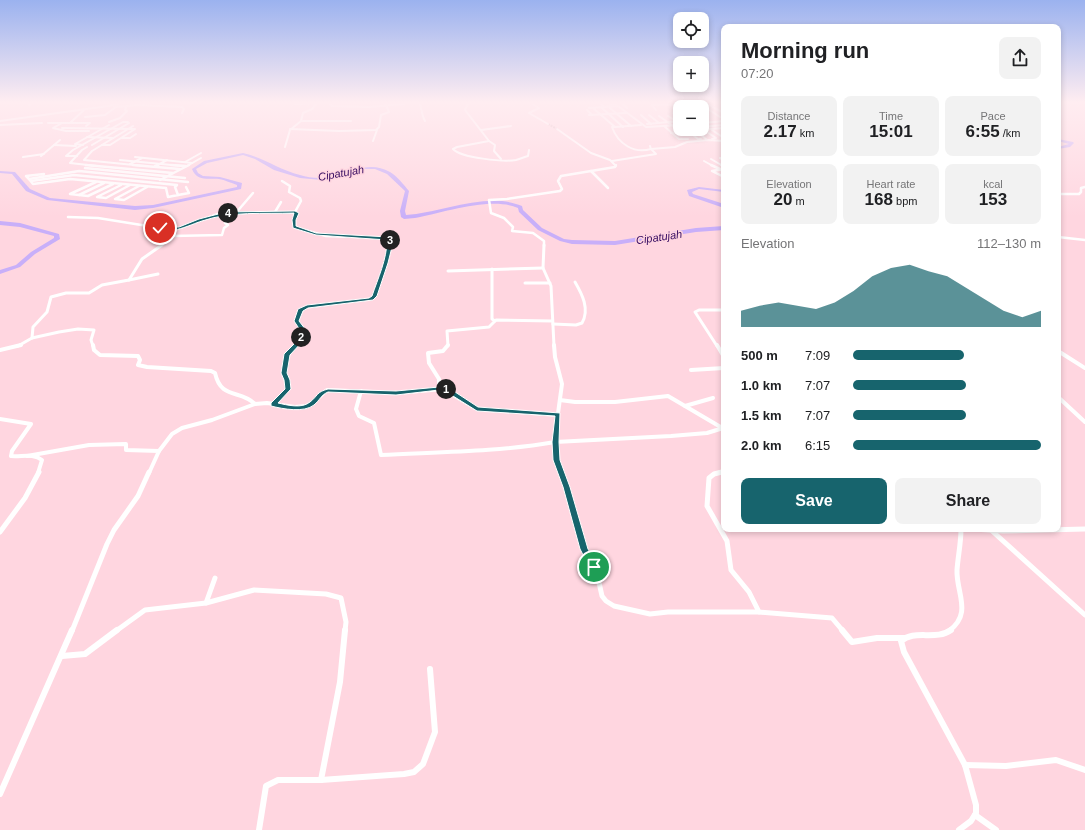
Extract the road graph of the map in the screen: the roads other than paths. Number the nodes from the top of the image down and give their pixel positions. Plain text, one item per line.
1 (60, 140) dead end
2 (84, 140) edge
3 (93, 140) edge
4 (101, 140) edge
5 (110, 140) edge
6 (119, 140) edge
7 (287, 140) edge
8 (574, 140) edge
9 (618, 140) edge
10 (489, 141) joint
11 (721, 141) edge
12 (54, 145) junction
13 (82, 145) junction
14 (92, 146) junction
15 (101, 146) junction
16 (650, 146) dead end
17 (87, 147) junction
18 (285, 147) dead end
19 (529, 150) dead end
20 (651, 150) junction
21 (201, 153) dead end
22 (44, 154) junction
23 (42, 156) dead end
24 (77, 156) junction
25 (23, 157) dead end
26 (135, 158) dead end
27 (142, 158) junction
28 (201, 158) dead end
29 (501, 159) junction
30 (711, 159) dead end
31 (120, 160) dead end
32 (166, 160) junction
33 (136, 161) junction
34 (612, 161) junction
35 (704, 161) dead end
36 (100, 162) junction
37 (184, 162) junction
38 (161, 163) junction
39 (192, 163) junction
40 (130, 164) junction
41 (721, 164) edge
42 (93, 165) junction
43 (186, 166) junction
44 (154, 167) junction
45 (86, 168) junction
46 (123, 168) junction
47 (180, 169) junction
48 (720, 169) joint
49 (148, 170) junction
50 (79, 171) junction
51 (116, 171) junction
52 (591, 171) junction
53 (173, 172) junction
54 (44, 174) dead end
55 (110, 174) junction
56 (142, 174) junction
57 (718, 174) junction
58 (721, 174) edge
59 (167, 176) junction
60 (721, 176) edge
61 (135, 177) junction
62 (103, 178) junction
63 (185, 178) dead end
64 (29, 179) junction
65 (161, 179) junction
66 (129, 180) junction
67 (96, 181) junction
68 (282, 181) dead end
69 (31, 182) junction
70 (105, 182) junction
71 (188, 182) dead end
72 (114, 183) junction
73 (154, 183) junction
74 (122, 184) junction
75 (131, 185) junction
76 (140, 186) junction
77 (148, 187) junction
78 (1085, 187) edge
79 (186, 188) dead end
80 (608, 188) dead end
81 (253, 193) dead end
82 (1061, 194) edge
83 (79, 195) junction
84 (178, 195) junction
85 (281, 202) dead end
86 (275, 212) junction
87 (295, 212) junction
88 (234, 214) junction
89 (68, 217) dead end
90 (179, 228) junction
91 (172, 236) junction
92 (1061, 237) edge
93 (1085, 240) edge
94 (543, 268) junction
95 (492, 269) junction
96 (448, 271) dead end
97 (158, 274) dead end
98 (129, 280) junction
99 (574, 282) dead end
100 (525, 283) dead end
101 (550, 283) junction
102 (721, 310) edge
103 (495, 320) junction
104 (553, 322) junction
105 (32, 338) junction
106 (0, 350) edge
107 (721, 352) edge
108 (1061, 353) edge
109 (721, 368) edge
110 (1085, 368) edge
111 (691, 370) dead end
112 (439, 388) junction
113 (361, 391) junction
114 (713, 398) dead end
115 (560, 400) junction
116 (1061, 400) edge
117 (255, 404) junction
118 (273, 405) junction
119 (685, 406) junction
120 (558, 415) junction
121 (0, 419) edge
122 (1085, 422) edge
123 (721, 428) edge
124 (721, 429) edge
125 (555, 442) junction
126 (159, 451) junction
127 (27, 456) junction
128 (721, 472) edge
129 (1061, 529) edge
130 (1085, 529) edge
131 (721, 530) edge
132 (0, 532) edge
133 (722, 532) edge
134 (961, 532) edge
135 (993, 532) edge
136 (215, 578) dead end
137 (206, 603) junction
138 (759, 612) junction
139 (1085, 615) edge
140 (904, 638) junction
141 (62, 656) junction
142 (430, 669) dead end
143 (965, 765) junction
144 (1085, 770) edge
145 (321, 780) junction
146 (0, 794) edge
147 (975, 815) junction
148 (259, 830) edge
149 (959, 830) edge
150 (996, 830) edge

1 - 12 street
2 - 13 street
3 - 13 street
4 - 14 street
5 - 15 street
6 - 15 street
7 - 18 street
8 - 34 street
9 - 20 street
10 - 29 street
10 - 29 street
11 - 20 street
12 - 13 street
12 - 22 street
13 - 17 street
13 - 24 street
14 - 15 street
14 - 17 street
15 - 36 street
16 - 20 street
17 - 24 street
19 - 29 street
20 - 34 street
21 - 37 street
22 - 23 street
22 - 25 street
24 - 42 street
26 - 27 street
27 - 32 street
27 - 33 street
28 - 39 street
30 - 41 street
31 - 33 street
32 - 37 street
32 - 38 street
33 - 38 street
33 - 40 street
34 - 52 street
35 - 48 street
36 - 40 street
36 - 42 street
37 - 39 street
38 - 43 street
38 - 44 street
39 - 43 street
40 - 44 street
40 - 46 street
42 - 45 street
42 - 46 street
43 - 47 street
44 - 47 street
44 - 49 street
45 - 50 street
45 - 51 street
46 - 49 street
46 - 51 street
47 - 53 street
48 - 57 street
49 - 53 street
49 - 56 street
50 - 55 street
50 - 64 street
51 - 55 street
51 - 56 street
52 - 80 street
52 - 94 street
53 - 59 street
54 - 64 street
55 - 61 street
55 - 62 street
56 - 59 street
56 - 61 street
57 - 58 street
57 - 60 street
59 - 63 street
59 - 65 street
61 - 65 street
61 - 66 street
62 - 66 street
62 - 67 street
62 - 69 street
64 - 69 street
65 - 71 street
65 - 73 street
66 - 73 street
66 - 74 street
67 - 69 street
67 - 70 street
67 - 83 street
68 - 87 street
70 - 72 street
70 - 83 street
72 - 74 street
72 - 83 street
73 - 77 street
73 - 84 street
74 - 75 street
74 - 75 street
75 - 76 street
76 - 77 street
76 - 77 street
77 - 84 street
78 - 82 street
79 - 84 street
81 - 88 street
85 - 86 street
86 - 87 street
86 - 88 street
87 - 118 street
88 - 90 street
88 - 91 street
89 - 90 street
90 - 91 street
91 - 98 street
92 - 93 street
94 - 95 street
94 - 101 street
95 - 96 street
95 - 103 street
97 - 98 street
98 - 105 street
99 - 104 street
100 - 101 street
101 - 104 street
102 - 107 street
103 - 104 street
103 - 112 street
104 - 115 street
105 - 106 street
105 - 117 street
108 - 110 street
109 - 111 street
112 - 113 street
112 - 120 street
113 - 118 street
113 - 125 street
114 - 119 street
115 - 119 street
115 - 120 street
116 - 122 street
117 - 118 street
117 - 126 street
119 - 123 street
120 - 125 street
121 - 127 street
124 - 125 street
125 - 138 street
126 - 127 street
126 - 141 street
127 - 132 street
128 - 131 street
129 - 130 street
133 - 138 street
134 - 140 street
135 - 139 street
136 - 137 street
137 - 141 street
137 - 145 street
138 - 140 street
140 - 143 street
141 - 146 street
142 - 145 street
143 - 144 street
143 - 147 street
145 - 148 street
147 - 149 street
147 - 150 street

